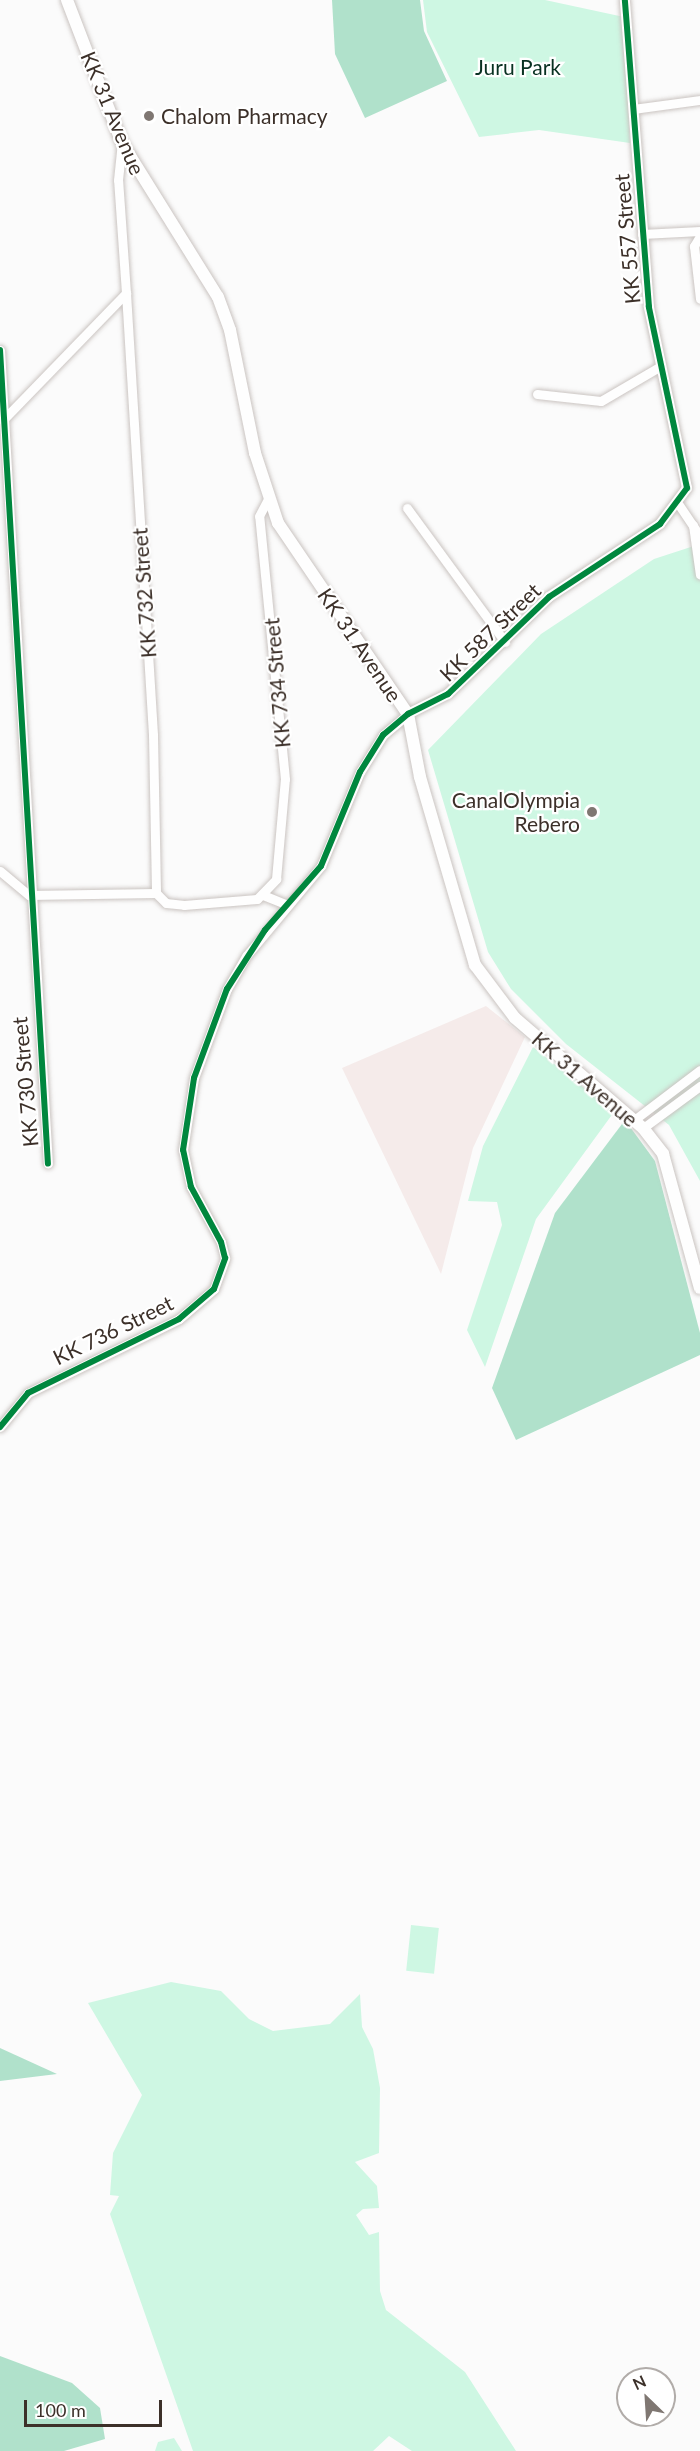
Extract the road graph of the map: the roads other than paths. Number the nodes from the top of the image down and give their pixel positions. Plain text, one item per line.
1 (67, 0) edge
2 (625, 0) edge
3 (700, 100) edge
4 (633, 109) junction
5 (122, 143) junction
6 (700, 231) edge
7 (642, 234) junction
8 (700, 236) edge
9 (126, 292) junction
10 (700, 299) edge
11 (0, 350) edge
12 (661, 366) junction
13 (537, 394) dead end
14 (3, 420) junction
15 (2, 446) edge
16 (268, 499) junction
17 (679, 505) junction
18 (407, 508) dead end
19 (697, 525) edge
20 (700, 536) edge
21 (700, 575) edge
22 (504, 642) junction
23 (408, 714) junction
24 (0, 871) edge
25 (156, 893) junction
26 (29, 895) junction
27 (263, 895) junction
28 (288, 905) junction
29 (700, 1070) edge
30 (700, 1086) edge
31 (638, 1124) junction
32 (48, 1164) dead end
33 (700, 1288) edge
34 (0, 1427) edge

1 - 5 main road, KK 31 Avenue
2 - 4 street, KK 557 Street
3 - 4 street
4 - 7 street, KK 557 Street
5 - 9 street, KK 732 Street
5 - 16 main road, KK 31 Avenue
6 - 7 street
7 - 12 street, KK 557 Street
8 - 10 street
9 - 14 street
9 - 25 street, KK 732 Street
11 - 14 street, KK 730 Street
12 - 13 street
12 - 17 street, KK 557 Street
14 - 15 street, KK 730 Street
15 - 26 street, KK 730 Street
16 - 23 main road, KK 31 Avenue
16 - 27 street, KK 734 Street
17 - 19 street
17 - 22 street, KK 587 Street
18 - 22 street
19 - 20 street
19 - 21 street
22 - 23 street, KK 587 Street
23 - 28 street, KK 736 Street
23 - 31 main road, KK 31 Avenue
24 - 26 street
25 - 26 street
25 - 27 street
26 - 32 street, KK 730 Street
27 - 28 street
28 - 34 street, KK 736 Street
29 - 31 street
30 - 31 street
31 - 33 main road, KK 31 Avenue

